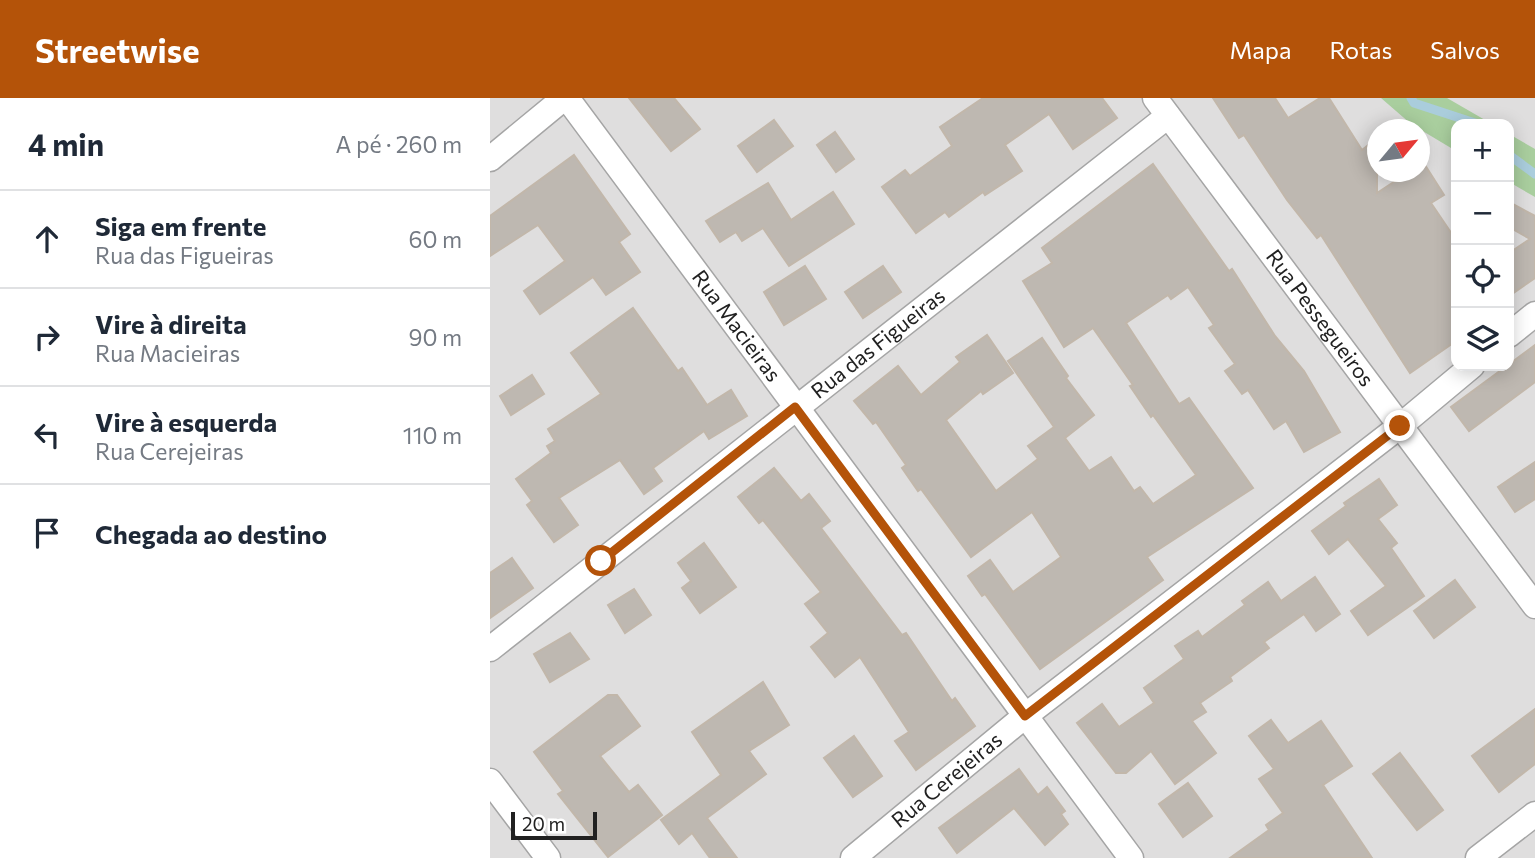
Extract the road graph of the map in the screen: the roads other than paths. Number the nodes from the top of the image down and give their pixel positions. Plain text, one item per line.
1 (566, 98) edge
2 (1161, 107) edge
3 (490, 159) edge
4 (1535, 314) edge
5 (1514, 331) edge
6 (1466, 371) edge
7 (795, 407) junction
8 (1400, 426) junction
9 (1535, 606) edge
10 (490, 649) edge
11 (1025, 716) junction
12 (490, 781) edge
13 (1535, 814) edge
14 (548, 858) edge
15 (853, 858) edge
16 (1131, 858) edge
17 (1478, 858) edge

1 - 3 street
1 - 7 street, Rua Macieiras
2 - 7 street, Rua das Figueiras
2 - 8 street, Rua Pessegueiros
4 - 5 street
6 - 8 street, Rua Cerejeiras
7 - 10 street, Rua das Figueiras
7 - 11 street, Rua Macieiras
8 - 9 street, Rua Pessegueiros
8 - 11 street, Rua Cerejeiras
11 - 15 street, Rua Cerejeiras
11 - 16 street, Rua Macieiras
12 - 14 street
13 - 17 street

